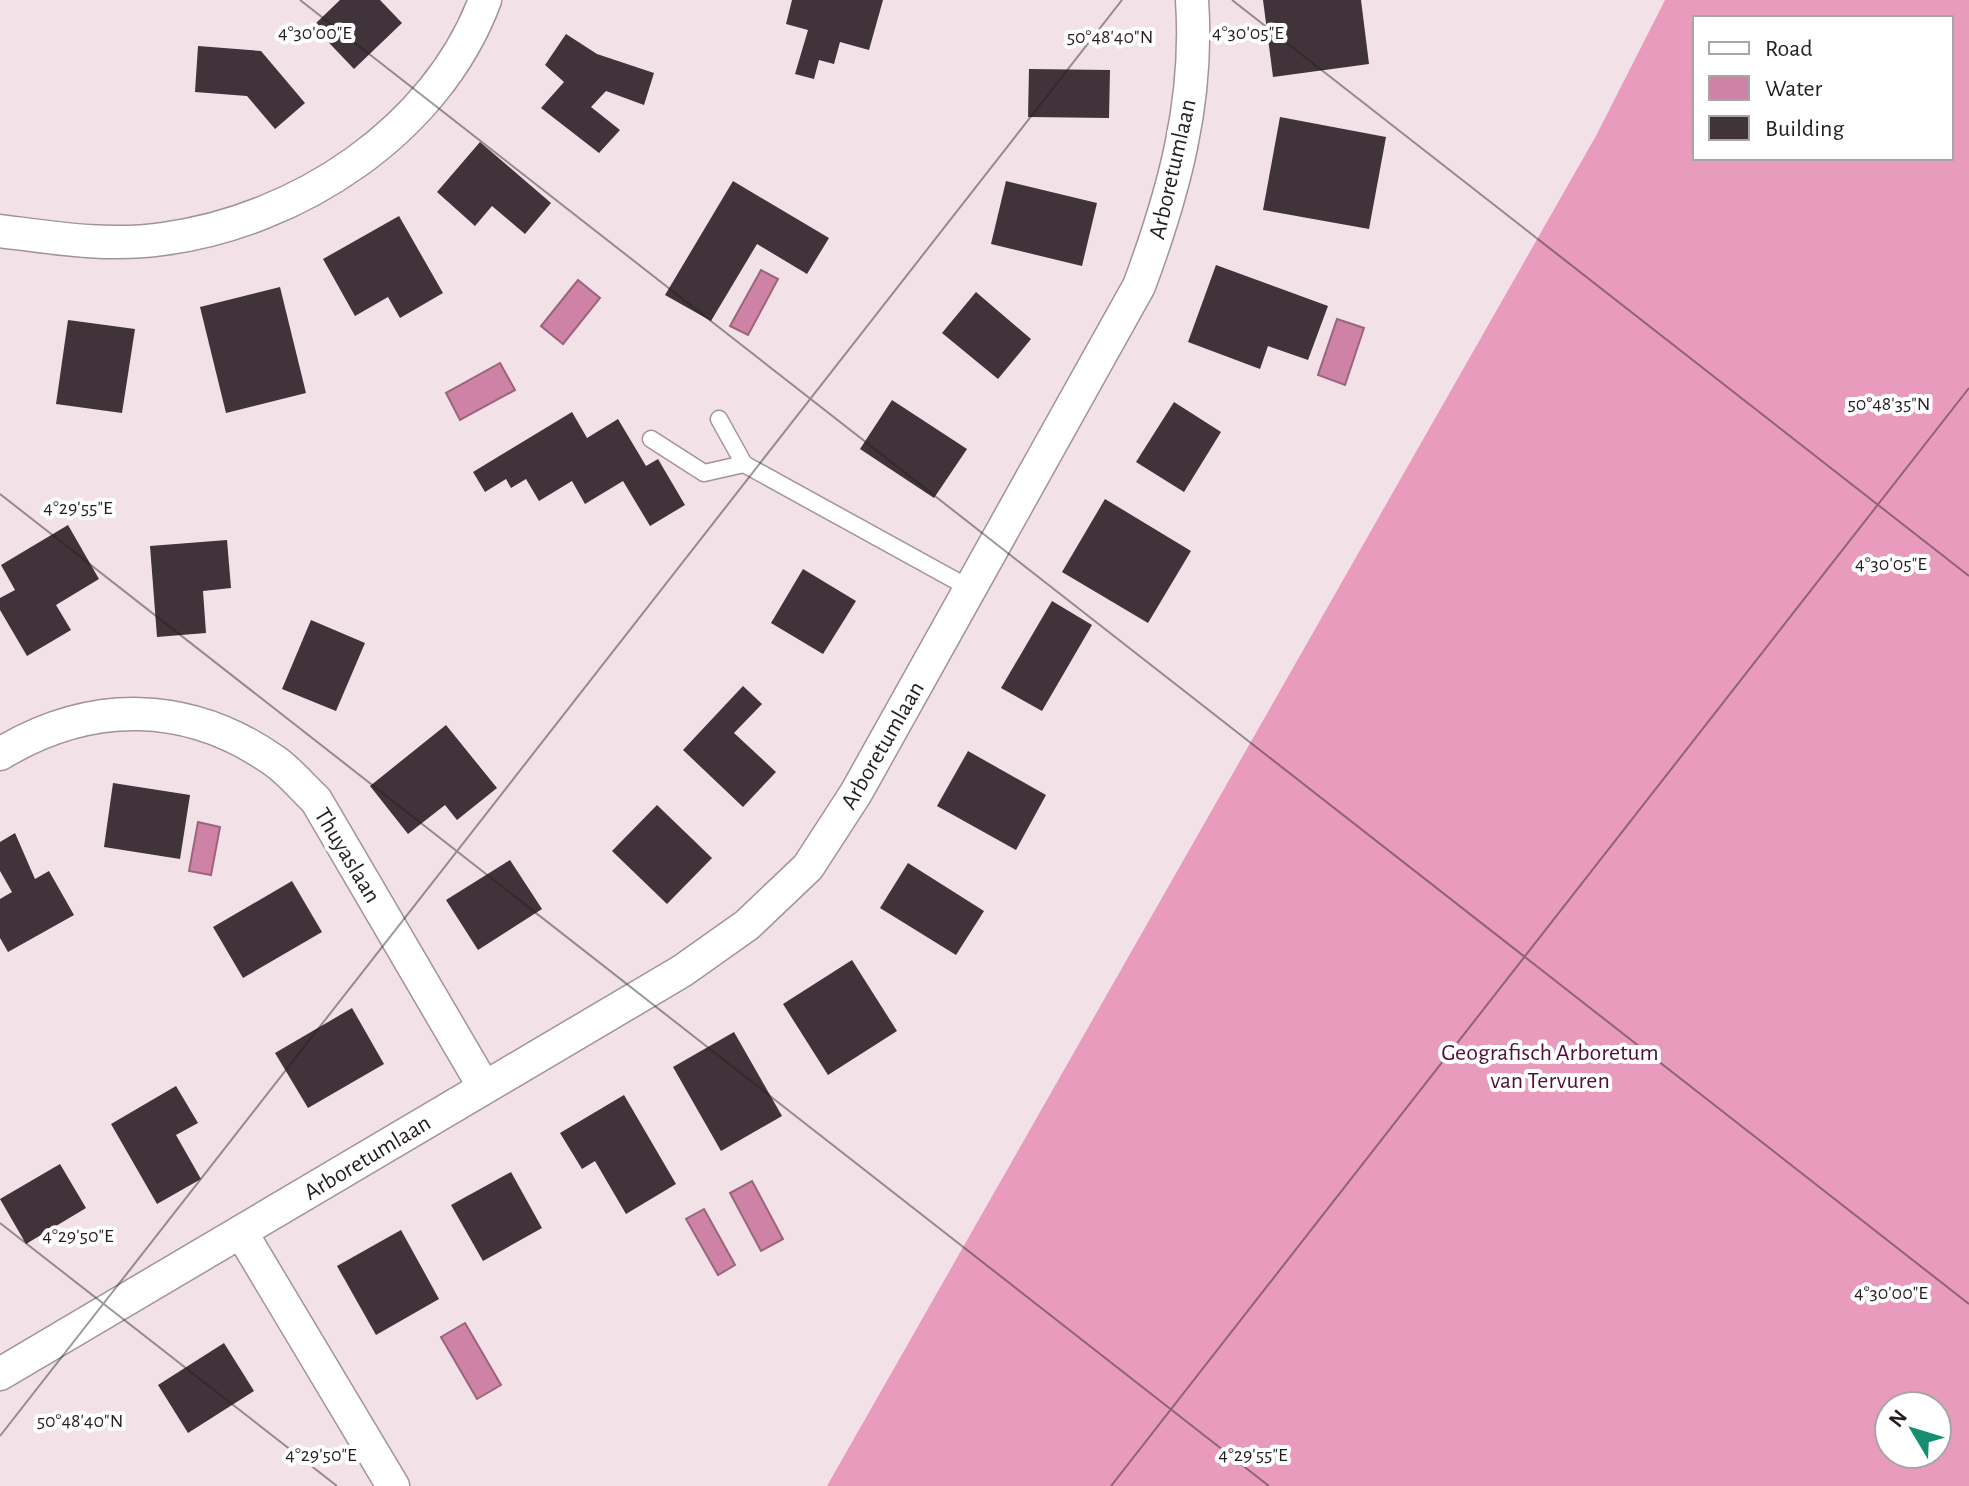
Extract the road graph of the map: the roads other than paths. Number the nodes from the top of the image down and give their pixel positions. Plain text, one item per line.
1 (485, 0) edge
2 (1192, 0) edge
3 (0, 231) edge
4 (719, 419) dead end
5 (651, 439) dead end
6 (744, 464) junction
7 (971, 589) junction
8 (0, 754) edge
9 (484, 1087) junction
10 (241, 1232) junction
11 (0, 1374) edge
12 (393, 1486) edge

1 - 3 street
2 - 7 street, Arboretumlaan
4 - 6 lane
5 - 6 lane
6 - 7 lane
7 - 9 street, Arboretumlaan
8 - 9 street, Thuyaslaan
9 - 10 street, Arboretumlaan
10 - 11 street, Arboretumlaan
10 - 12 street

